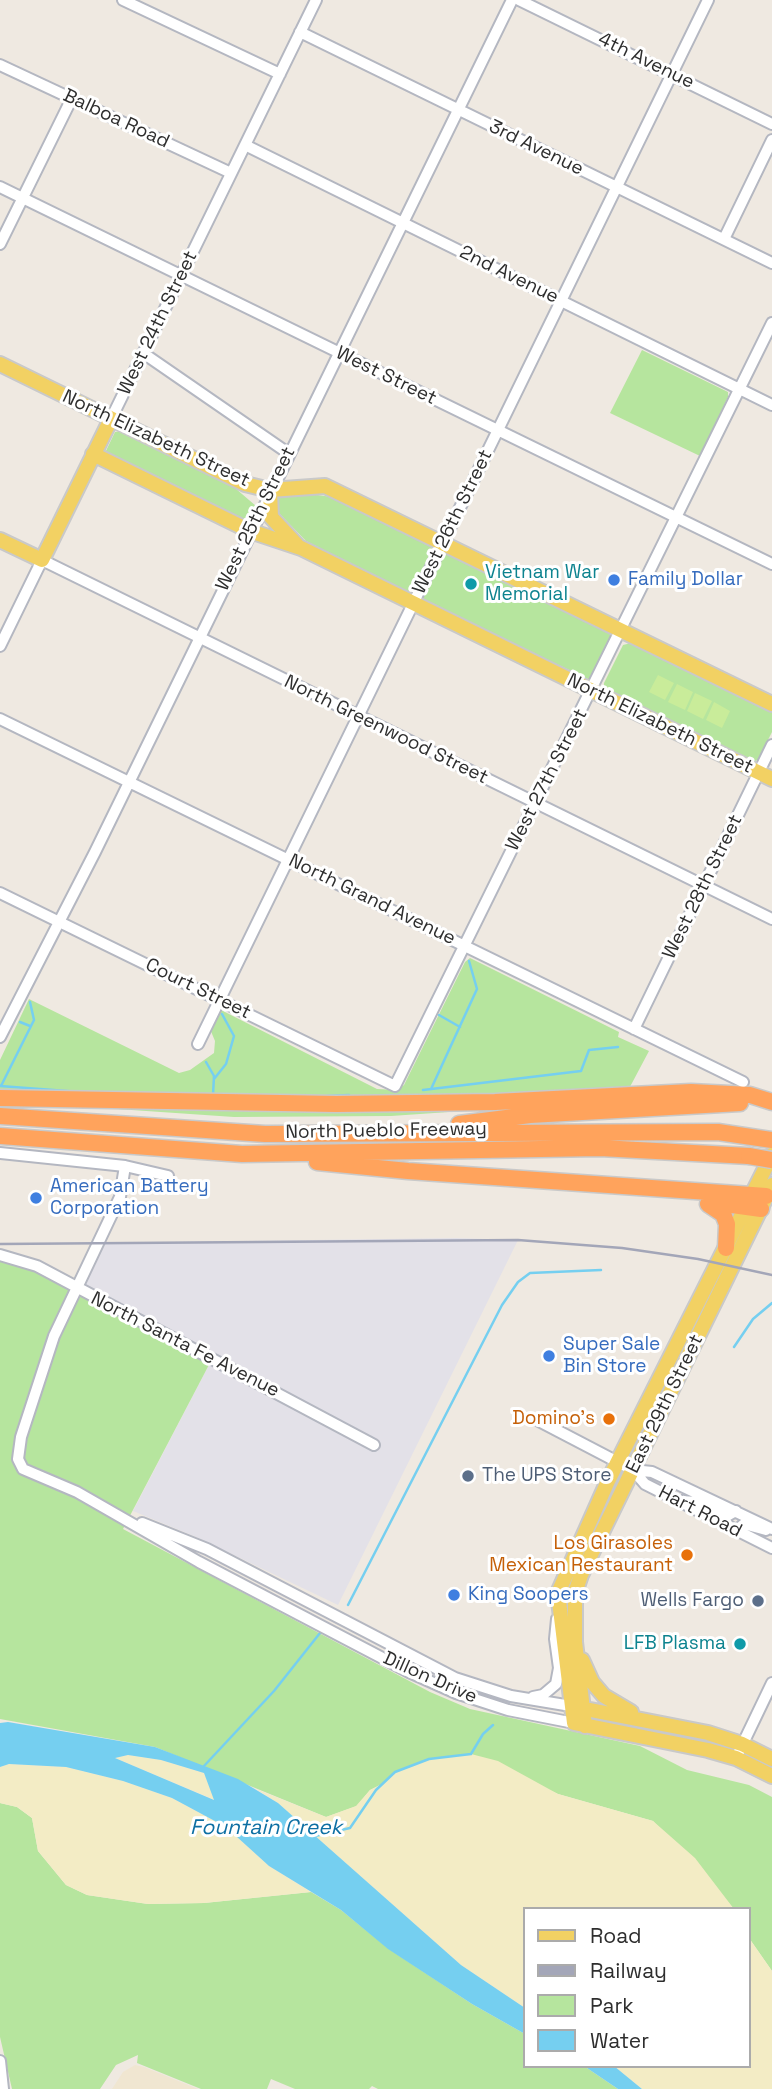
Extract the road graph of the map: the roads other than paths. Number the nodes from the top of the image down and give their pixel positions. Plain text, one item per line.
1 (123, 0) edge
2 (316, 0) edge
3 (512, 0) edge
4 (519, 0) edge
5 (708, 0) edge
6 (300, 32) junction
7 (0, 65) edge
8 (280, 74) junction
9 (672, 74) junction
10 (72, 98) junction
11 (457, 110) junction
12 (772, 124) edge
13 (772, 140) edge
14 (245, 145) junction
15 (232, 173) junction
16 (0, 187) edge
17 (617, 187) junction
18 (23, 198) junction
19 (402, 222) junction
20 (724, 239) junction
21 (0, 244) edge
22 (772, 263) edge
23 (181, 278) junction
24 (561, 300) junction
25 (772, 323) edge
26 (338, 352) junction
27 (143, 354) junction
28 (0, 364) edge
29 (740, 389) junction
30 (772, 405) edge
31 (111, 419) junction
32 (498, 431) junction
33 (288, 453) junction
34 (93, 454) junction
35 (270, 490) junction
36 (677, 518) junction
37 (250, 531) junction
38 (0, 540) edge
39 (442, 543) junction
40 (300, 548) junction
41 (42, 560) junction
42 (772, 564) edge
43 (412, 603) junction
44 (622, 632) junction
45 (199, 638) junction
46 (0, 646) edge
47 (592, 691) junction
48 (772, 704) edge
49 (358, 716) junction
50 (0, 719) edge
51 (772, 745) edge
52 (765, 776) edge
53 (129, 781) junction
54 (536, 803) junction
55 (288, 859) junction
56 (704, 886) junction
57 (0, 893) edge
58 (772, 919) edge
59 (60, 922) junction
60 (465, 946) junction
61 (219, 1000) junction
62 (634, 1029) junction
63 (0, 1037) edge
64 (198, 1044) dead end
65 (743, 1082) dead end
66 (395, 1086) joint
67 (0, 1098) edge
68 (772, 1103) edge
69 (0, 1116) edge
70 (390, 1132) junction
71 (0, 1136) edge
72 (764, 1138) edge
73 (0, 1153) edge
74 (242, 1154) junction
75 (772, 1155) edge
76 (772, 1160) edge
77 (125, 1166) junction
78 (168, 1176) dead end
79 (651, 1188) junction
80 (761, 1201) edge
81 (706, 1202) junction
82 (726, 1248) junction
83 (0, 1255) edge
84 (76, 1289) junction
85 (540, 1421) dead end
86 (374, 1445) dead end
87 (618, 1462) junction
88 (633, 1471) junction
89 (678, 1501) junction
90 (736, 1511) junction
91 (113, 1512) junction
92 (737, 1530) junction
93 (772, 1530) edge
94 (772, 1548) edge
95 (558, 1606) junction
96 (575, 1642) junction
97 (772, 1683) edge
98 (527, 1698) junction
99 (577, 1707) junction
100 (659, 1722) junction
101 (579, 1725) junction
102 (739, 1751) junction
103 (772, 1759) edge
104 (772, 1776) edge
105 (0, 2061) edge
106 (3, 2089) edge

1 - 8 street
2 - 6 street, West 24th Street
3 - 11 street, West 25th Street
4 - 9 street, 4th Avenue
5 - 9 street, West 26th Street
6 - 8 street, West 24th Street
6 - 11 street, 3rd Avenue
7 - 10 street, Balboa Road
8 - 14 street, West 24th Street
9 - 12 street, 4th Avenue
9 - 17 street, West 26th Street
10 - 15 street, Balboa Road
10 - 18 street
11 - 17 street, 3rd Avenue
11 - 19 street, West 25th Street
13 - 20 street
14 - 15 street, West 24th Street
14 - 19 street, 2nd Avenue
15 - 23 street, West 24th Street
16 - 18 street, West Street
17 - 20 street, 3rd Avenue
17 - 24 street, West 26th Street
18 - 21 street
18 - 23 street, West Street
19 - 24 street, 2nd Avenue
19 - 26 street, West 25th Street
20 - 22 street, 3rd Avenue
23 - 26 street, West Street
23 - 27 street, West 24th Street
24 - 29 street, 2nd Avenue
24 - 32 street, West 26th Street
25 - 29 street, West 27th Street
26 - 32 street, West Street
26 - 33 street, West 25th Street
27 - 31 street, West 24th Street
27 - 33 street
28 - 31 main road, North Elizabeth Street
29 - 30 street, 2nd Avenue
29 - 36 street, West 27th Street
31 - 34 main road, West 24th Street
31 - 35 main road, North Elizabeth Street
32 - 36 street, West Street
32 - 39 street, West 26th Street
33 - 35 street, West 25th Street
34 - 37 main road, North Elizabeth Street
34 - 41 main road, West 24th Street
35 - 37 street, West 25th Street
35 - 39 main road, North Elizabeth Street
35 - 40 main road
36 - 42 street, West Street
36 - 44 street, West 27th Street
37 - 40 main road, North Elizabeth Street
37 - 45 street, West 25th Street
38 - 41 main road, North Greenwood Street
39 - 43 street, West 26th Street
39 - 44 main road, North Elizabeth Street
40 - 43 main road, North Elizabeth Street
41 - 45 street, North Greenwood Street
41 - 46 street, West 24th Street
43 - 47 main road, North Elizabeth Street
43 - 49 street, West 26th Street
44 - 47 street, West 27th Street
44 - 48 main road, North Elizabeth Street
45 - 49 street, North Greenwood Street
45 - 53 street, West 25th Street
47 - 52 main road, North Elizabeth Street
47 - 54 street, West 27th Street
49 - 54 street, North Greenwood Street
49 - 55 street, West 26th Street
50 - 53 street, North Grand Avenue
51 - 52 street, West 28th Street
52 - 56 street, West 28th Street
53 - 55 street, North Grand Avenue
53 - 59 street, West 25th Street
54 - 56 street, North Greenwood Street
54 - 60 street, West 27th Street
55 - 60 street, North Grand Avenue
55 - 61 street, West 26th Street
56 - 58 street, North Greenwood Street
56 - 62 street, West 28th Street
57 - 59 street, Court Street
59 - 61 street, Court Street
59 - 63 street, West 25th Street
60 - 62 street, North Grand Avenue
60 - 66 street, West 27th Street
61 - 64 street, West 26th Street
61 - 66 street, Court Street
62 - 65 street, North Grand Avenue
67 - 68 highway
68 - 70 highway
69 - 70 highway, North Pueblo Freeway
70 - 72 highway, North Pueblo Freeway
71 - 74 highway, North Pueblo Freeway
73 - 77 street
74 - 76 highway, North Pueblo Freeway, bridge
74 - 79 highway
75 - 80 main road
77 - 78 street
77 - 84 street, North Santa Fe Avenue
79 - 80 highway
79 - 81 highway
80 - 81 highway
80 - 82 main road, East 29th Street
80 - 88 main road, East 29th Street
81 - 82 highway
82 - 87 main road, East 29th Street
83 - 84 street
84 - 86 street, North Santa Fe Avenue
84 - 91 street, Dillon Drive
85 - 87 street, Hart Road
87 - 88 street, Hart Road
87 - 95 main road, East 29th Street
88 - 89 street, Hart Road
88 - 90 street, Hart Road
88 - 96 main road, East 29th Street
89 - 90 street
89 - 92 street, Hart Road
90 - 93 street, Hart Road
91 - 98 street, Dillon Drive
91 - 101 street, Dillon Drive
92 - 93 street
92 - 94 street, Hart Road
95 - 98 street
95 - 99 main road, East 29th Street
96 - 99 main road, East 29th Street
96 - 100 main road
97 - 102 street
98 - 99 street, Dillon Drive
99 - 100 main road, Dillon Drive
99 - 101 main road, East 29th Street
100 - 102 main road, Dillon Drive
101 - 102 main road, Dillon Drive
102 - 103 main road, Dillon Drive
102 - 104 main road, Dillon Drive
105 - 106 street

